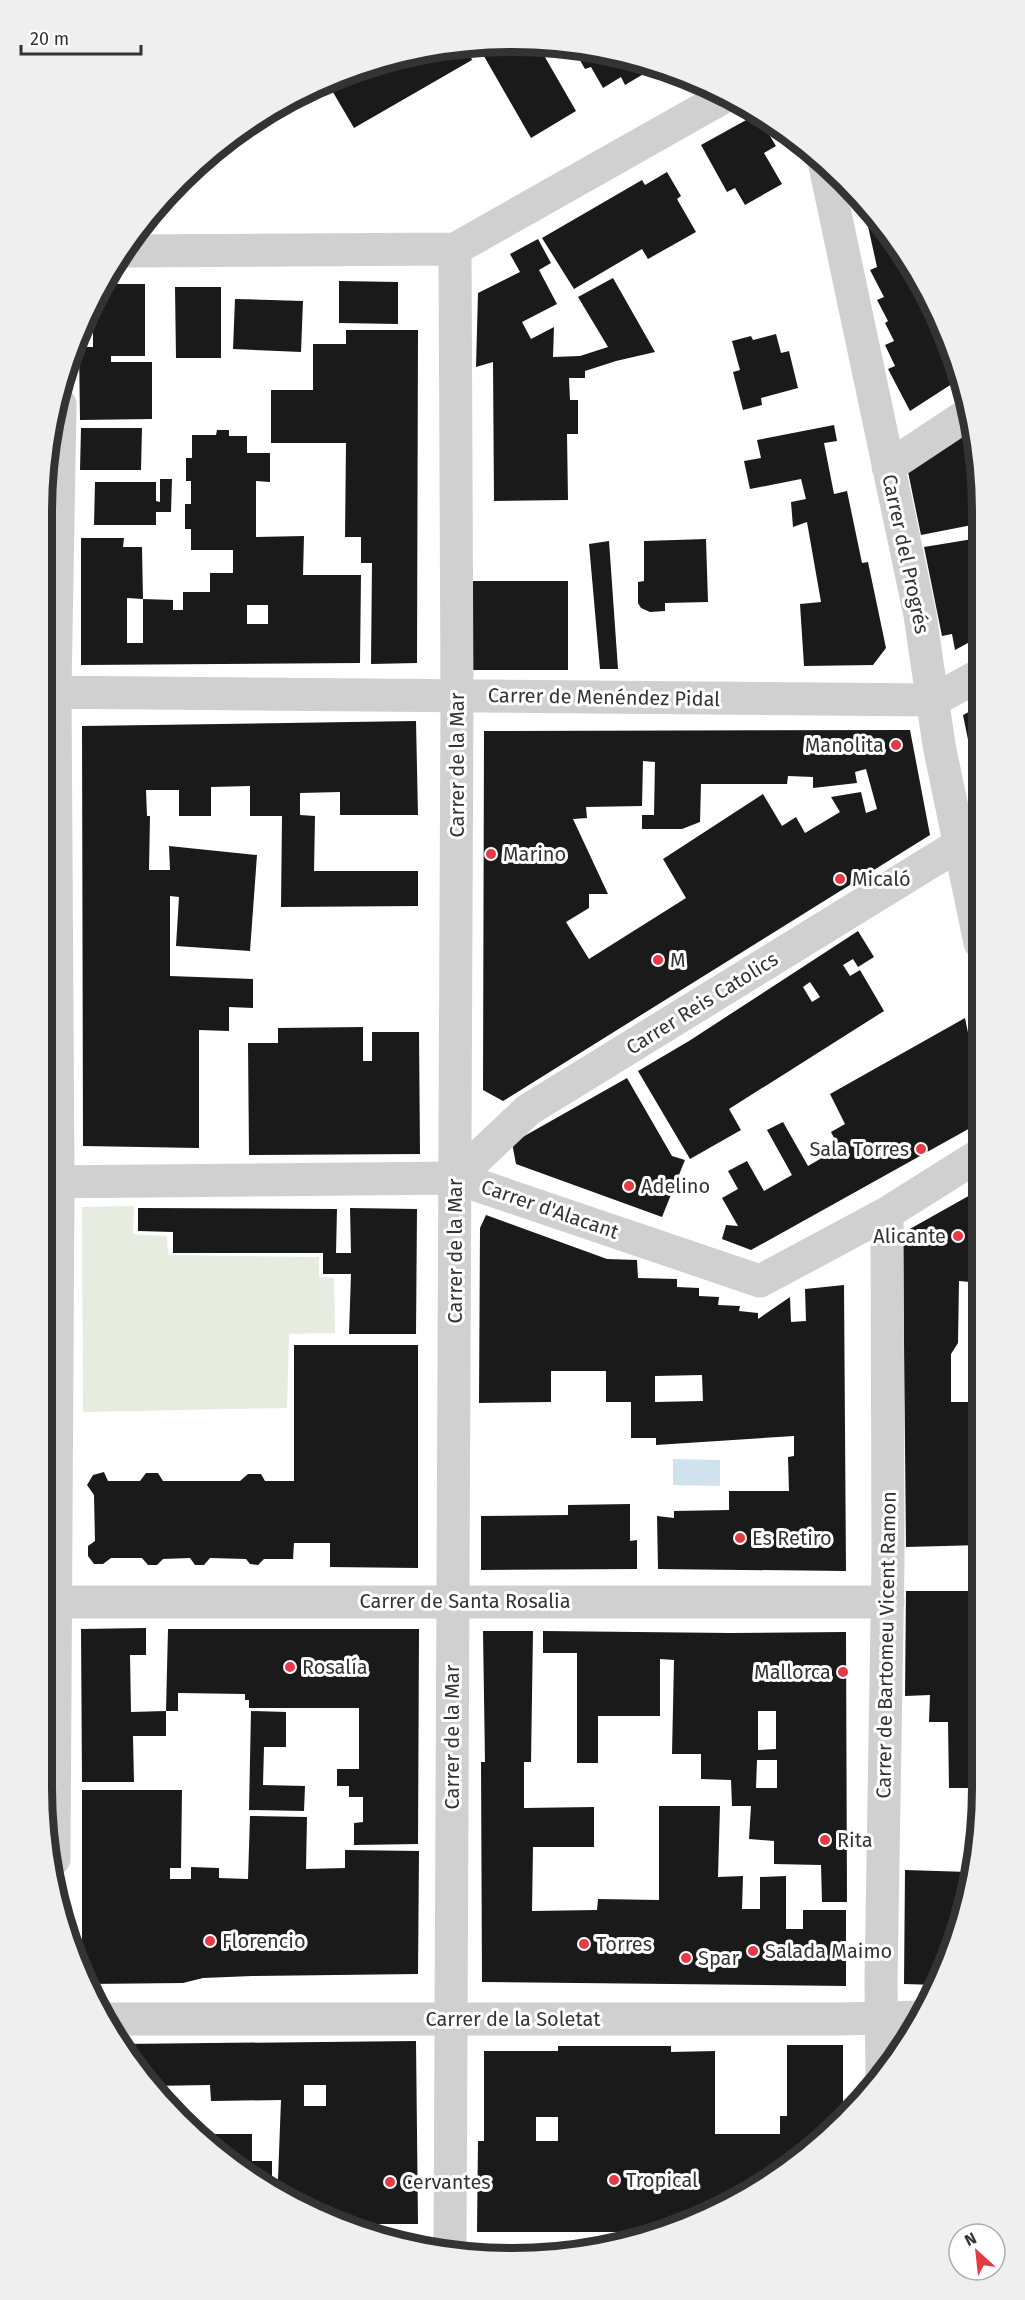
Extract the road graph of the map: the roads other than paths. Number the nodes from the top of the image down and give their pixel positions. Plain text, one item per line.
1 (717, 101) edge
2 (827, 177) edge
3 (455, 249) junction
4 (134, 251) edge
5 (963, 418) edge
6 (59, 436) edge
7 (888, 467) junction
8 (52, 613) edge
9 (972, 679) edge
10 (52, 691) edge
11 (457, 695) junction
12 (934, 700) junction
13 (960, 844) junction
14 (972, 903) edge
15 (972, 1160) edge
16 (456, 1178) junction
17 (52, 1183) edge
18 (887, 1213) junction
19 (454, 1600) junction
20 (52, 1602) edge
21 (888, 1602) junction
22 (52, 1756) edge
23 (53, 1821) edge
24 (911, 2018) edge
25 (115, 2019) edge
26 (451, 2019) junction
27 (880, 2019) junction
28 (882, 2062) edge
29 (450, 2244) edge

1 - 3 street
2 - 7 street, Carrer del Progrés
3 - 4 street
3 - 11 street, Carrer de la Mar
5 - 7 street
6 - 8 street
7 - 12 street, Carrer del Progrés
9 - 12 street, Carrer de Menéndez Pidal
10 - 11 street, Carrer de Menéndez Pidal
11 - 12 street, Carrer de Menéndez Pidal
11 - 16 street, Carrer de la Mar
12 - 13 street, Carrer del Progrés
13 - 14 street, Carrer del Progrés
13 - 16 street, Carrer Reis Catolics
15 - 18 street, Carrer d'Alacant
16 - 17 street, Carrer d'Alacant
16 - 18 street, Carrer d'Alacant
16 - 19 street, Carrer de la Mar
18 - 21 street, Carrer de Bartomeu Vicent Ramon
19 - 20 street, Carrer de Santa Rosalia
19 - 21 street, Carrer de Santa Rosalia
19 - 26 street, Carrer de la Mar
21 - 27 street, Carrer de Bartomeu Vicent Ramon
22 - 23 street
24 - 27 street, Carrer de la Soletat
25 - 26 street, Carrer de la Soletat
26 - 27 street, Carrer de la Soletat
26 - 29 street, Carrer de la Mar
27 - 28 street, Carrer de Bartomeu Vicent Ramon

